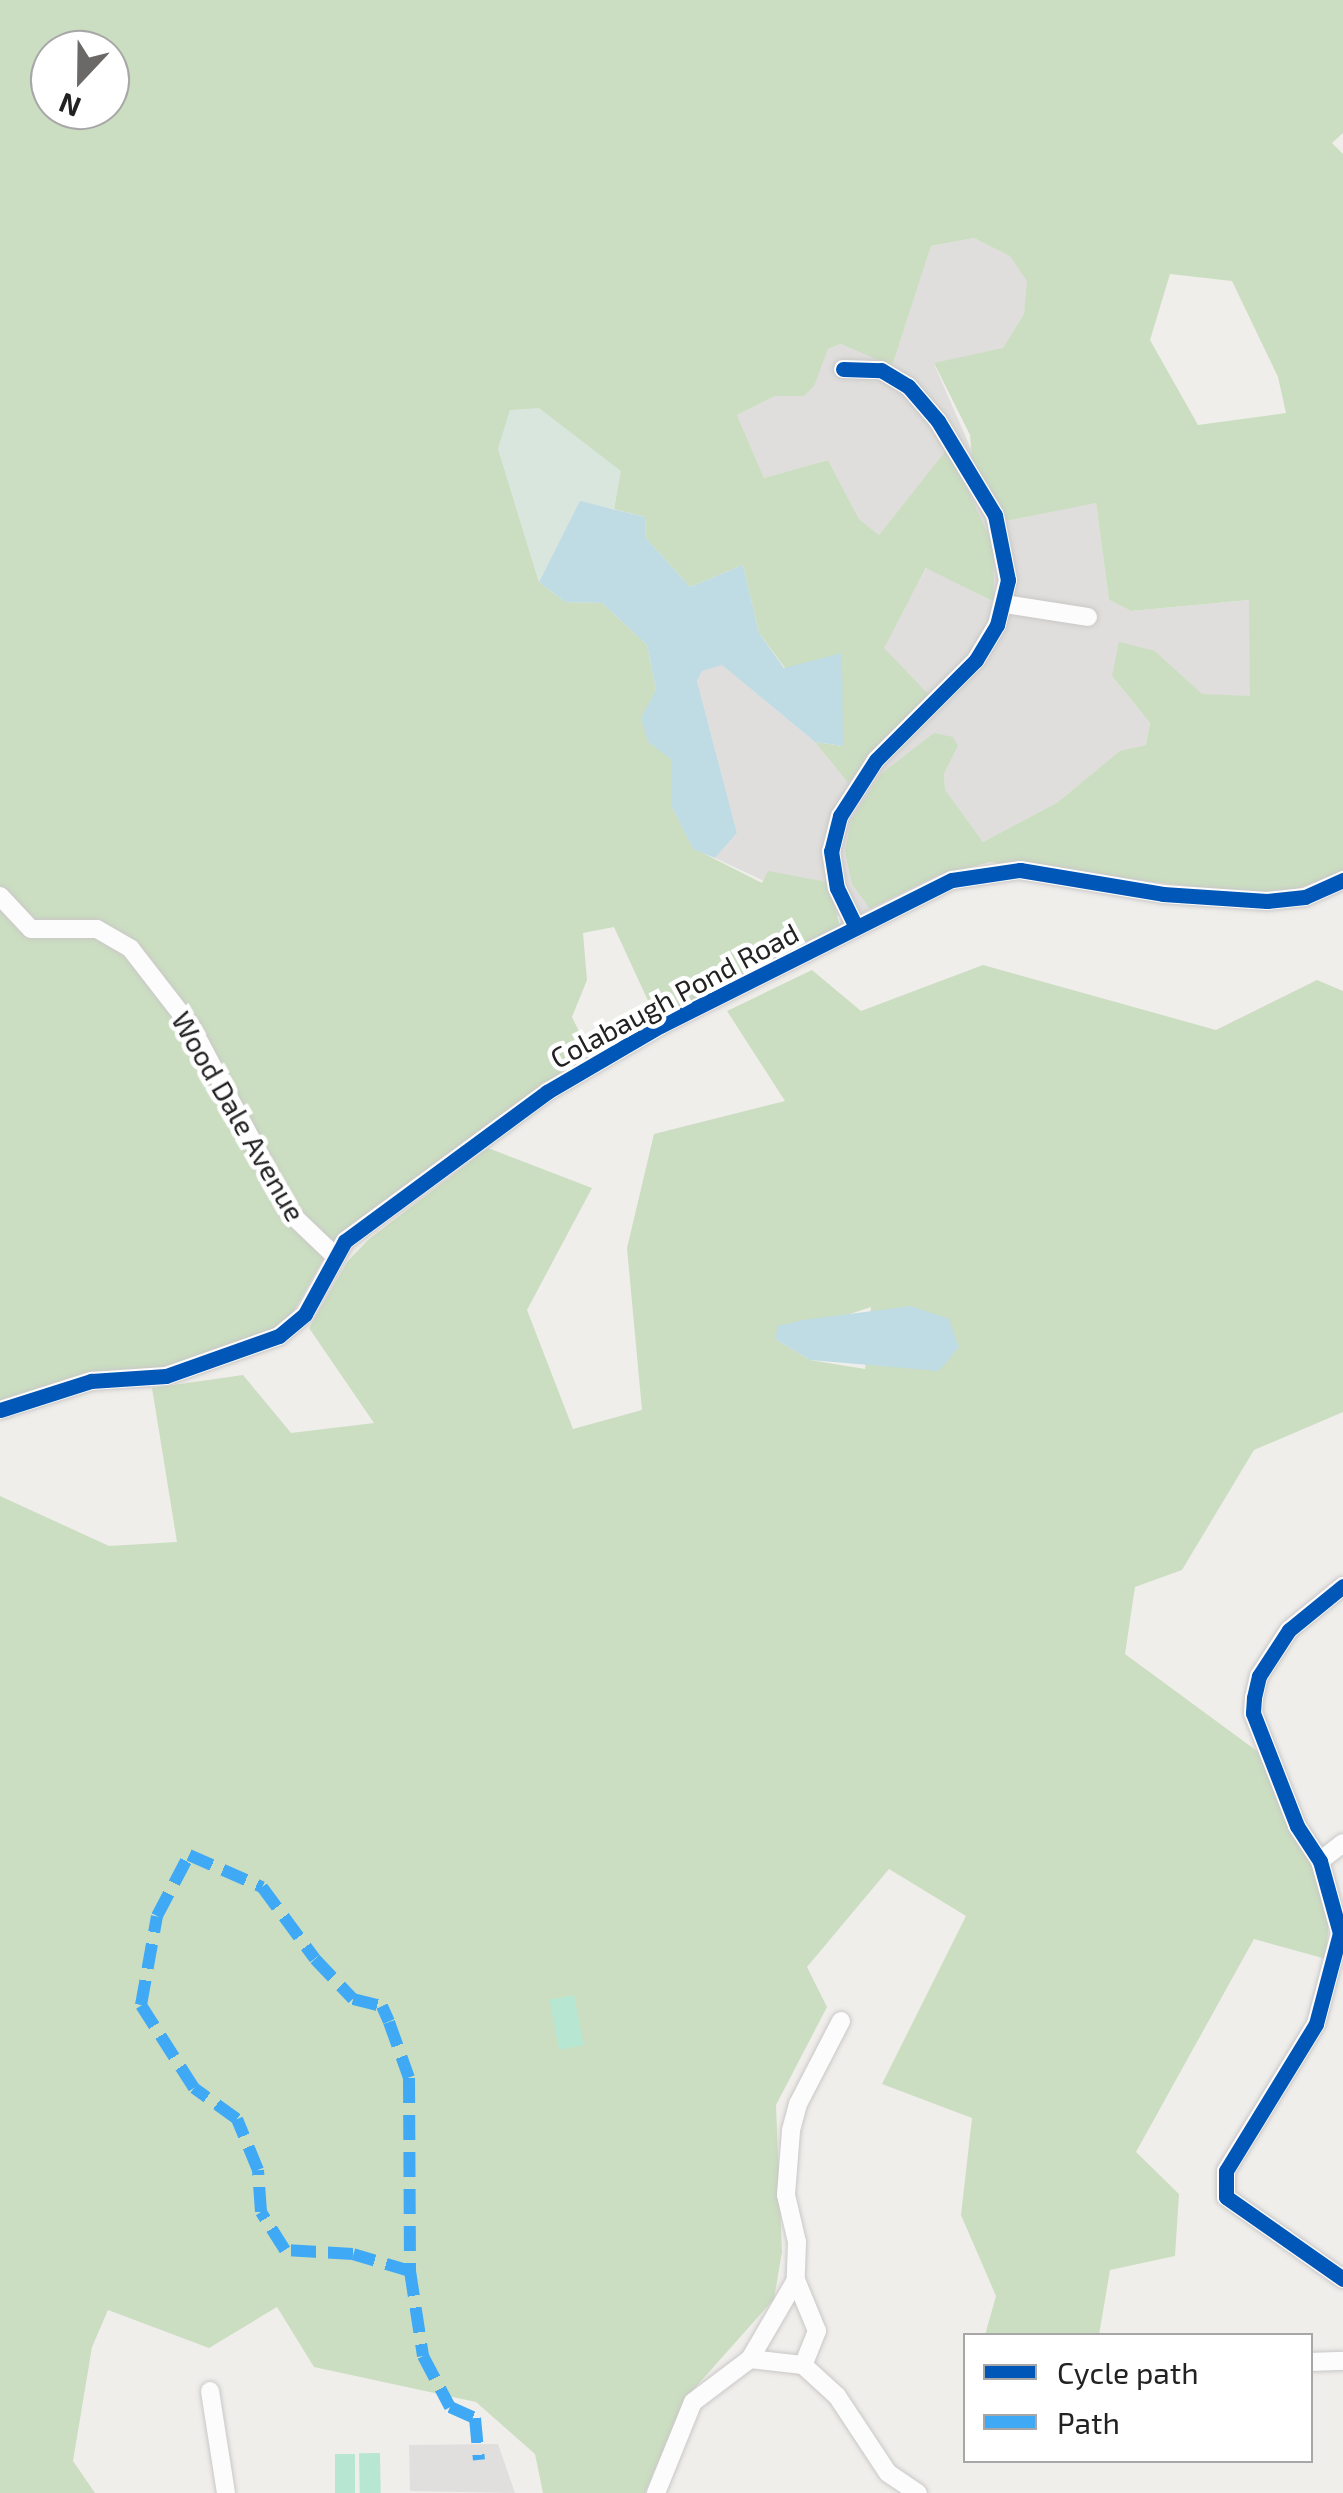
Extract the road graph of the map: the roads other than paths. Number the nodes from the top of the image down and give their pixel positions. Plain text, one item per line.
1 (842, 370) dead end
2 (1005, 604) junction
3 (1088, 617) dead end
4 (1343, 880) edge
5 (0, 896) edge
6 (855, 925) junction
7 (334, 1255) junction
8 (0, 1410) edge
9 (1343, 1586) edge
10 (1343, 1844) edge
11 (1320, 1861) junction
12 (841, 2021) dead end
13 (1343, 2279) edge
14 (796, 2280) junction
15 (750, 2359) junction
16 (1343, 2361) edge
17 (1313, 2362) edge
18 (803, 2365) junction
19 (210, 2391) dead end
20 (226, 2493) edge
21 (656, 2493) edge
22 (918, 2493) edge

1 - 2 street
2 - 3 street
2 - 6 street
4 - 6 street, Colabaugh Pond Road
5 - 7 street, Wood Dale Avenue
6 - 7 street, Colabaugh Pond Road
7 - 8 street, Colabaugh Pond Road
9 - 11 street
10 - 11 street
11 - 13 street
12 - 14 street
14 - 15 street
14 - 18 street
15 - 18 street
15 - 21 street
16 - 17 street
18 - 22 street
19 - 20 street

